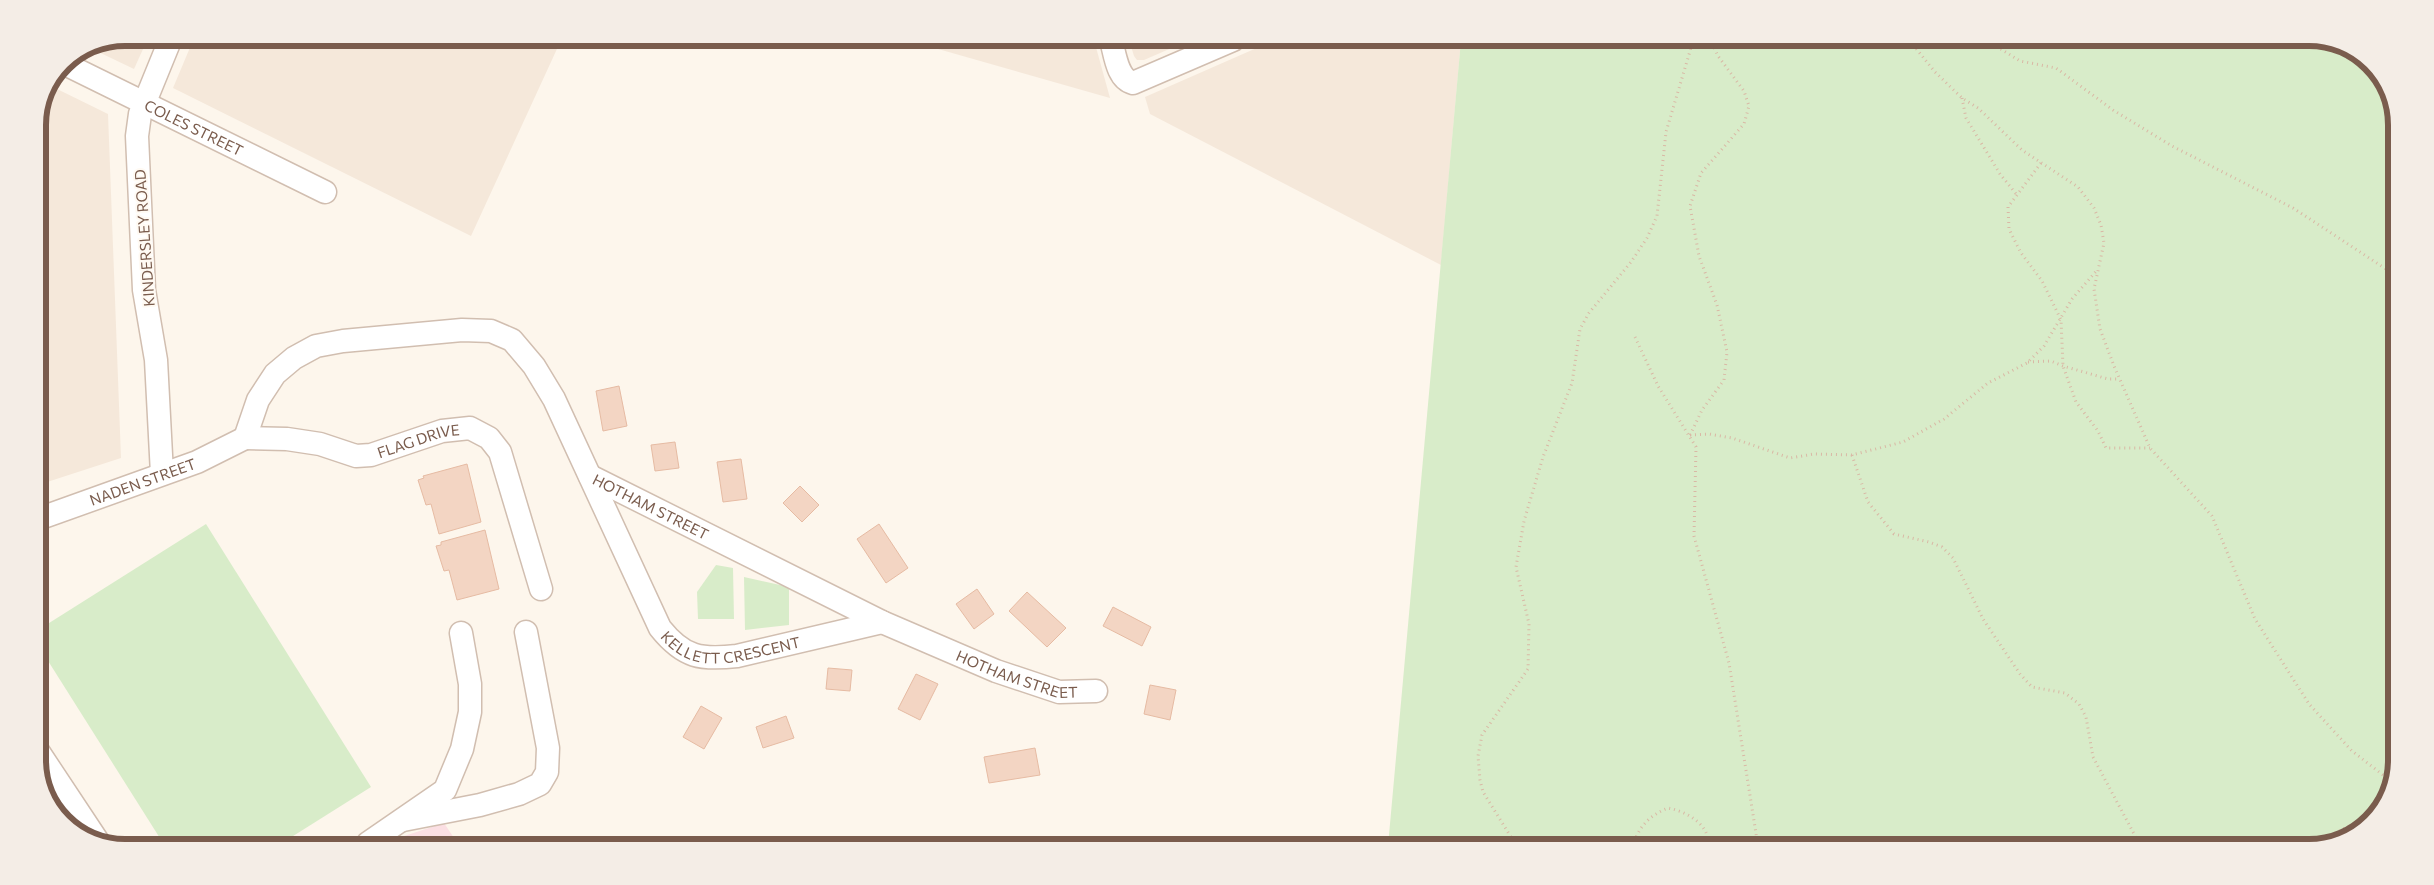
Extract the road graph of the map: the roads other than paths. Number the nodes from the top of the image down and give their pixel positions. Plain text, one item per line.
1 (168, 46) edge
2 (1113, 46) edge
3 (1219, 46) edge
4 (71, 68) edge
5 (143, 103) junction
6 (325, 192) dead end
7 (245, 438) junction
8 (162, 474) junction
9 (590, 476) junction
10 (46, 517) edge
11 (541, 589) dead end
12 (882, 622) junction
13 (526, 632) dead end
14 (461, 633) dead end
15 (1096, 691) dead end
16 (46, 763) edge
17 (402, 820) junction
18 (91, 830) edge
19 (375, 839) edge

1 - 5 street, KINDERSLEY ROAD
2 - 3 street
4 - 5 street, COLES STREET
5 - 6 street, COLES STREET
5 - 8 street, KINDERSLEY ROAD
7 - 8 street, NADEN STREET
7 - 9 street, HOTHAM STREET
7 - 11 street, FLAG DRIVE
8 - 10 street, NADEN STREET
9 - 12 street, HOTHAM STREET
9 - 12 street, KELLETT CRESCENT
12 - 15 street, HOTHAM STREET
13 - 17 street
14 - 17 street
16 - 18 street
17 - 19 street

